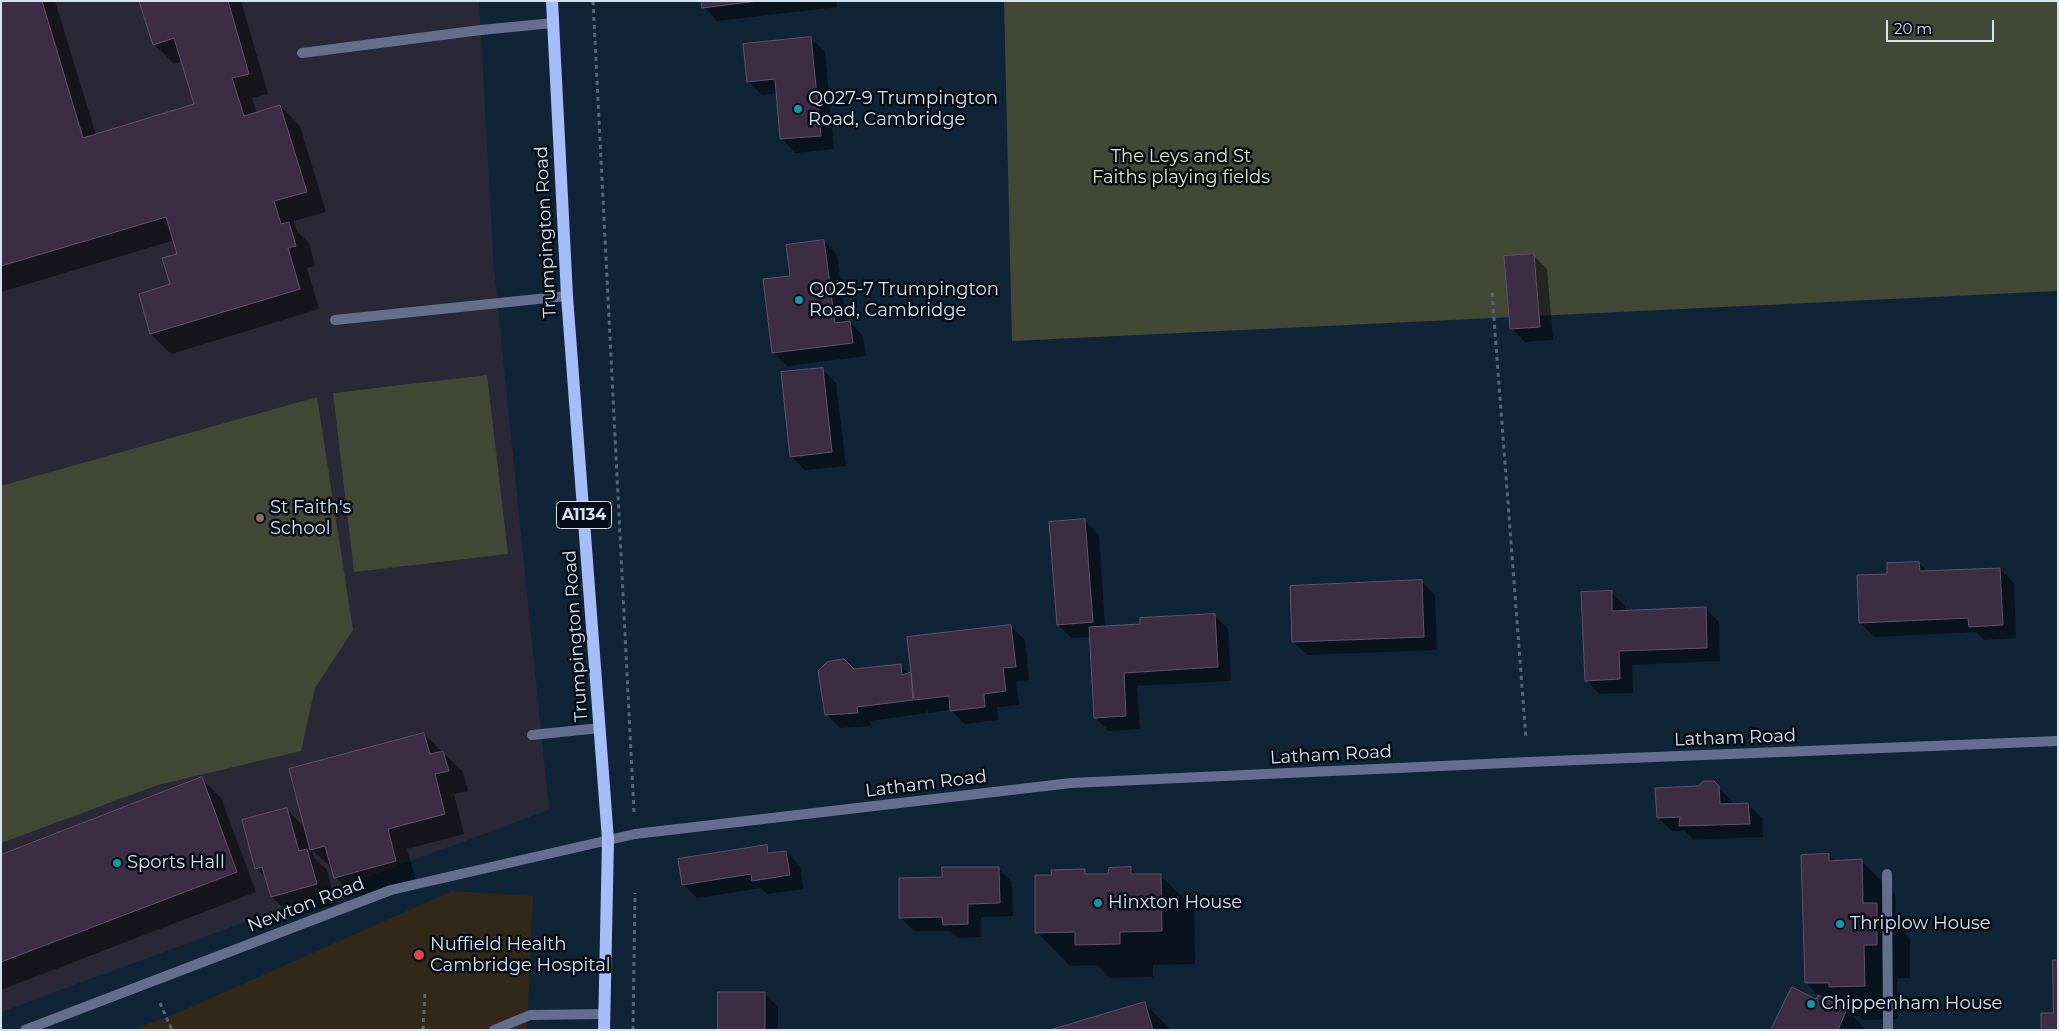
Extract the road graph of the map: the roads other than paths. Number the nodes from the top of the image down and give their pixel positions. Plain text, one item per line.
1 (552, 1) edge
2 (553, 23) junction
3 (302, 53) dead end
4 (567, 296) junction
5 (335, 320) dead end
6 (600, 728) junction
7 (532, 735) dead end
8 (2058, 741) edge
9 (608, 840) junction
10 (1887, 874) dead end
11 (605, 1014) junction
12 (25, 1030) edge
13 (494, 1030) edge
14 (604, 1030) edge
15 (1888, 1030) edge

1 - 2 main road, Trumpington Road / A1134
2 - 3 street
2 - 4 main road, Trumpington Road / A1134
4 - 5 street
4 - 6 main road, Trumpington Road / A1134
6 - 7 street
6 - 9 main road, Trumpington Road / A1134
8 - 9 street, Latham Road
9 - 11 main road, Trumpington Road / A1134
9 - 12 street, Newton Road
10 - 15 street
11 - 13 street
11 - 14 main road, Trumpington Road / A1134

